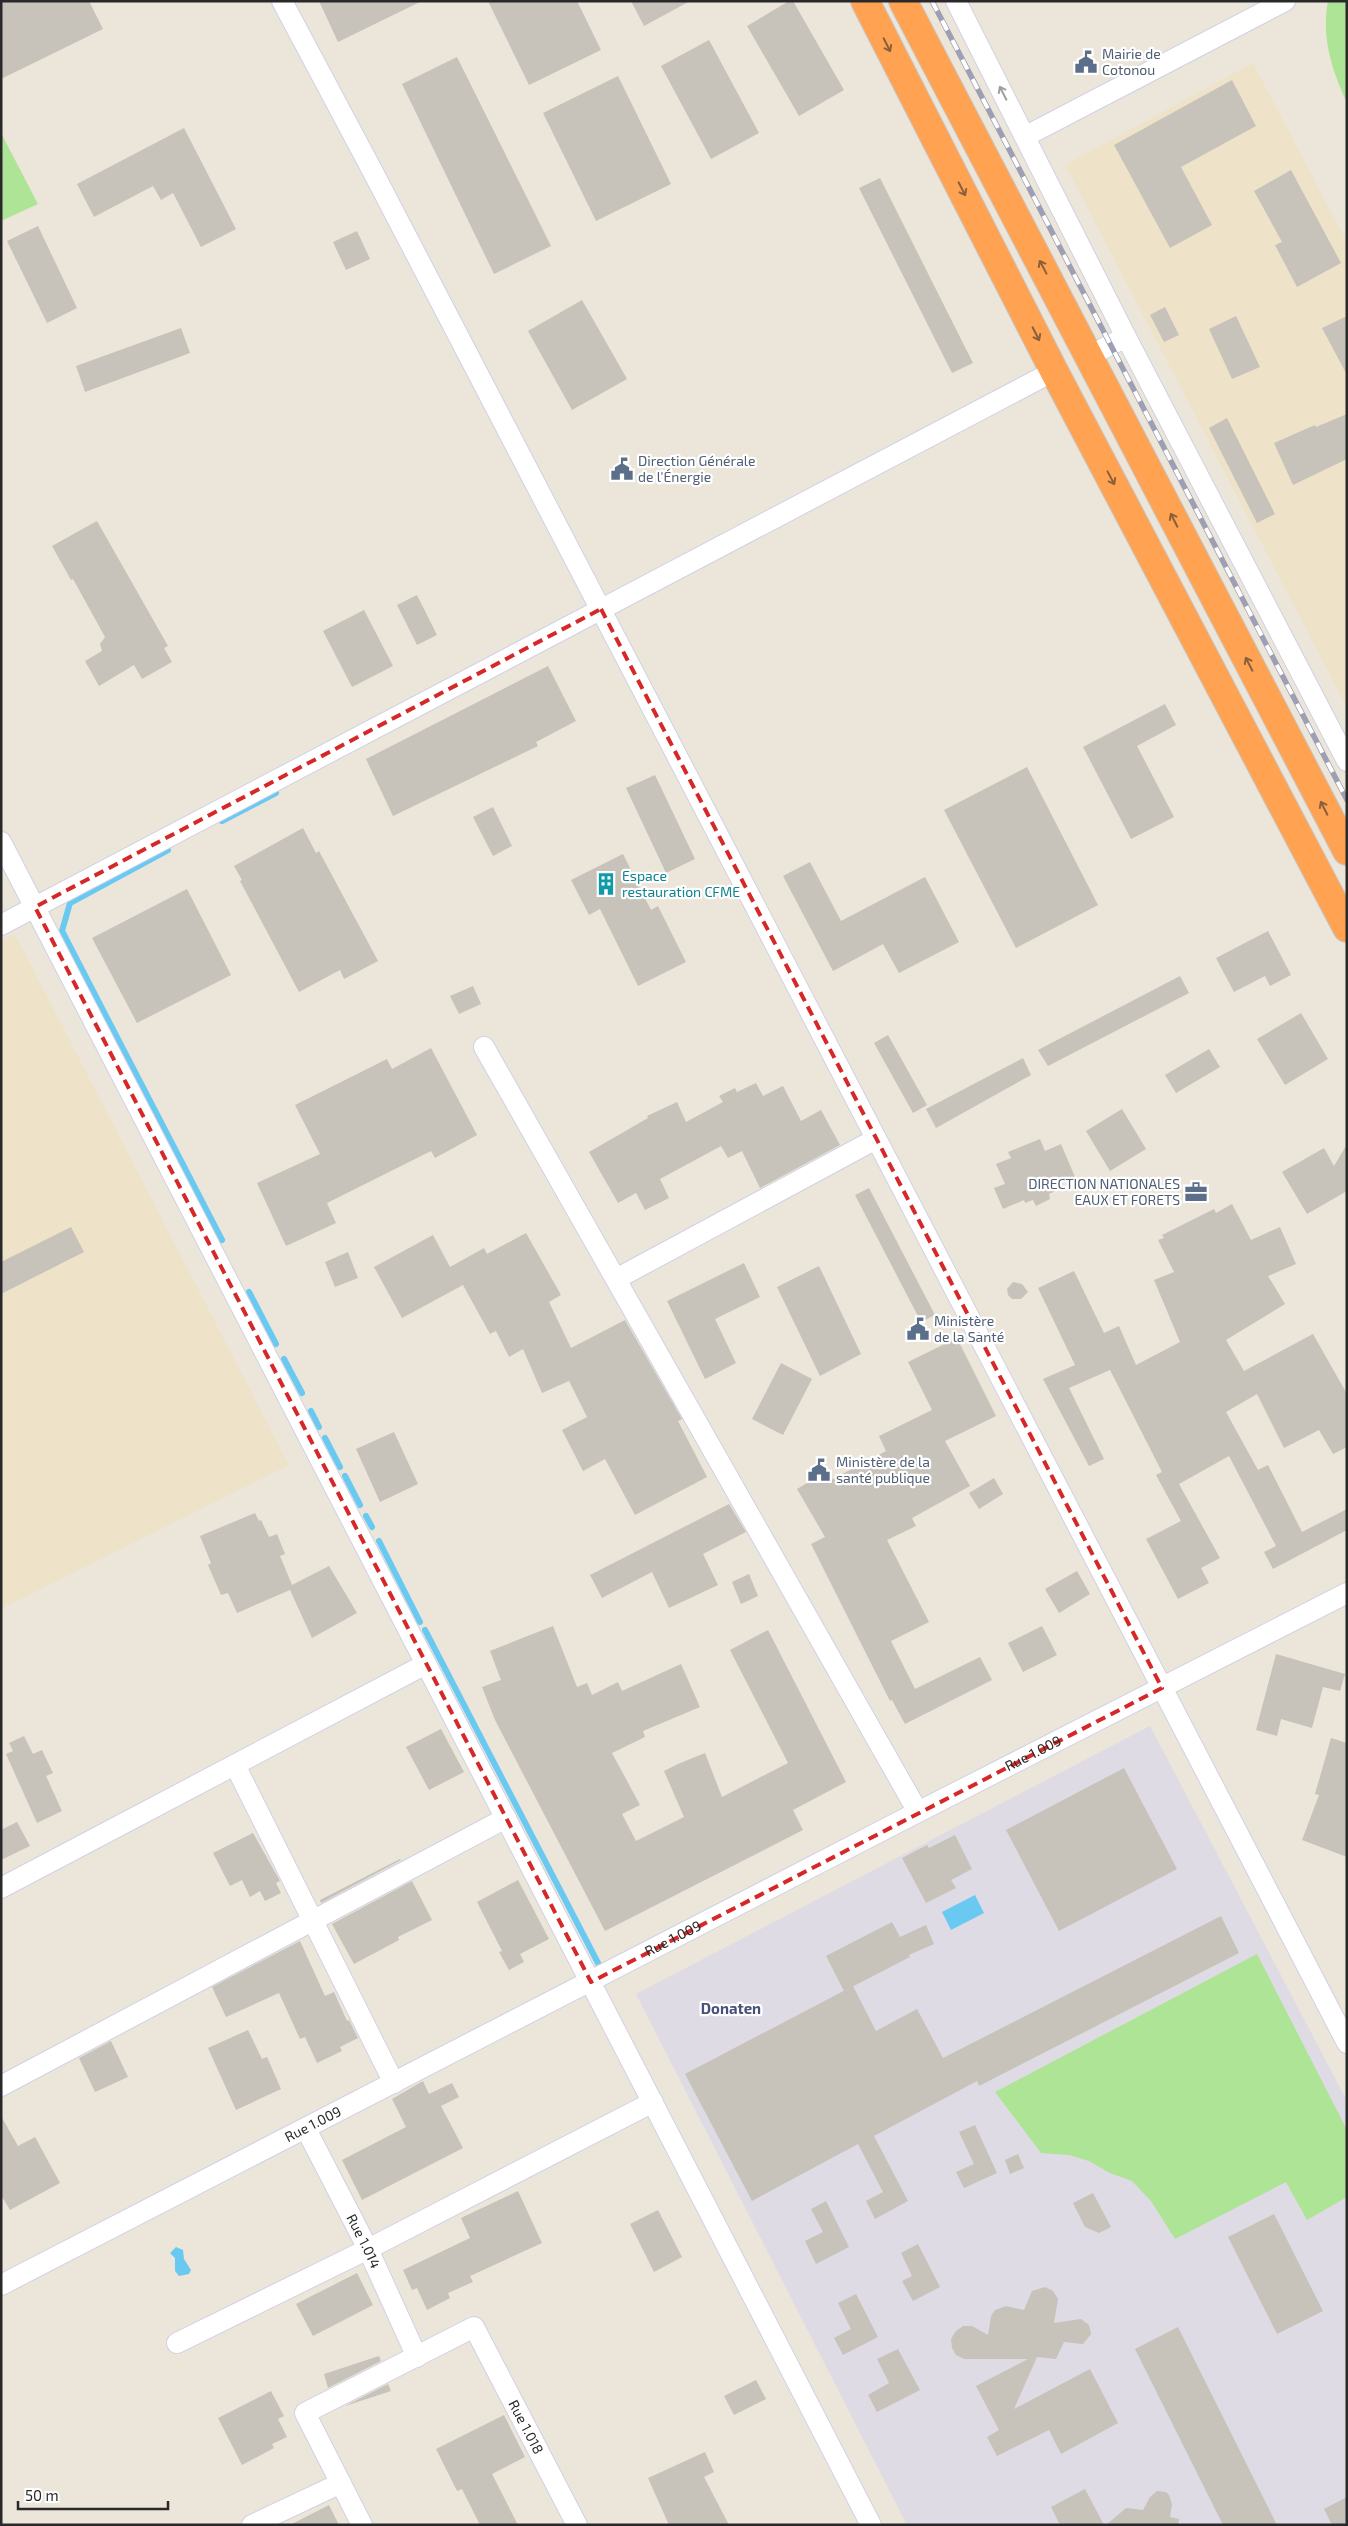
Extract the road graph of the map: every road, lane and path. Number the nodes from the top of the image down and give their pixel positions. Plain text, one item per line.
1 (282, 1) edge
2 (865, 1) edge
3 (903, 1) edge
4 (956, 1) edge
5 (1285, 1) edge
6 (1026, 136) junction
7 (1126, 336) junction
8 (1089, 356) junction
9 (1054, 370) junction
10 (601, 609) junction
11 (1347, 761) edge
12 (1, 842) edge
13 (1347, 851) edge
14 (35, 907) junction
15 (1, 925) edge
16 (1347, 928) edge
17 (484, 1047) dead end
18 (876, 1139) junction
19 (616, 1279) junction
20 (1347, 1593) edge
21 (426, 1664) junction
22 (1162, 1688) junction
23 (235, 1765) junction
24 (918, 1812) junction
25 (506, 1818) junction
26 (1, 1888) edge
27 (312, 1921) junction
28 (591, 1982) junction
29 (1347, 2043) edge
30 (394, 2084) junction
31 (1, 2086) edge
32 (653, 2102) junction
33 (306, 2128) junction
34 (368, 2249) junction
35 (1, 2285) edge
36 (177, 2344) dead end
37 (417, 2357) junction
38 (341, 2483) junction
39 (252, 2525) edge
40 (362, 2525) edge
41 (577, 2525) edge
42 (871, 2525) edge

1 - 10 street
2 -> 9 highway
8 -> 3 highway
6 -> 4 street
5 - 6 street
6 - 7 street
7 - 8 street
7 - 11 street
13 -> 8 highway
9 - 10 street
9 -> 16 highway
10 - 14 street
10 - 18 street
12 - 14 street
14 - 15 street
14 - 21 street
17 - 19 street
18 - 19 street
18 - 22 street
19 - 24 street
20 - 22 street, Rue 1.009
21 - 23 street
21 - 25 street
22 - 24 street, Rue 1.009
22 - 29 street
23 - 26 street
23 - 27 street
24 - 28 street, Rue 1.009
25 - 27 street
25 - 28 street
27 - 30 street
27 - 31 street
28 - 30 street, Rue 1.009
28 - 32 street
30 - 33 street, Rue 1.009
32 - 34 street
32 - 42 street
33 - 34 street, Rue 1.014
33 - 35 street, Rue 1.009
34 - 36 street
34 - 37 street, Rue 1.014
37 - 38 street
37 - 41 street, Rue 1.018
38 - 39 street
38 - 40 street

